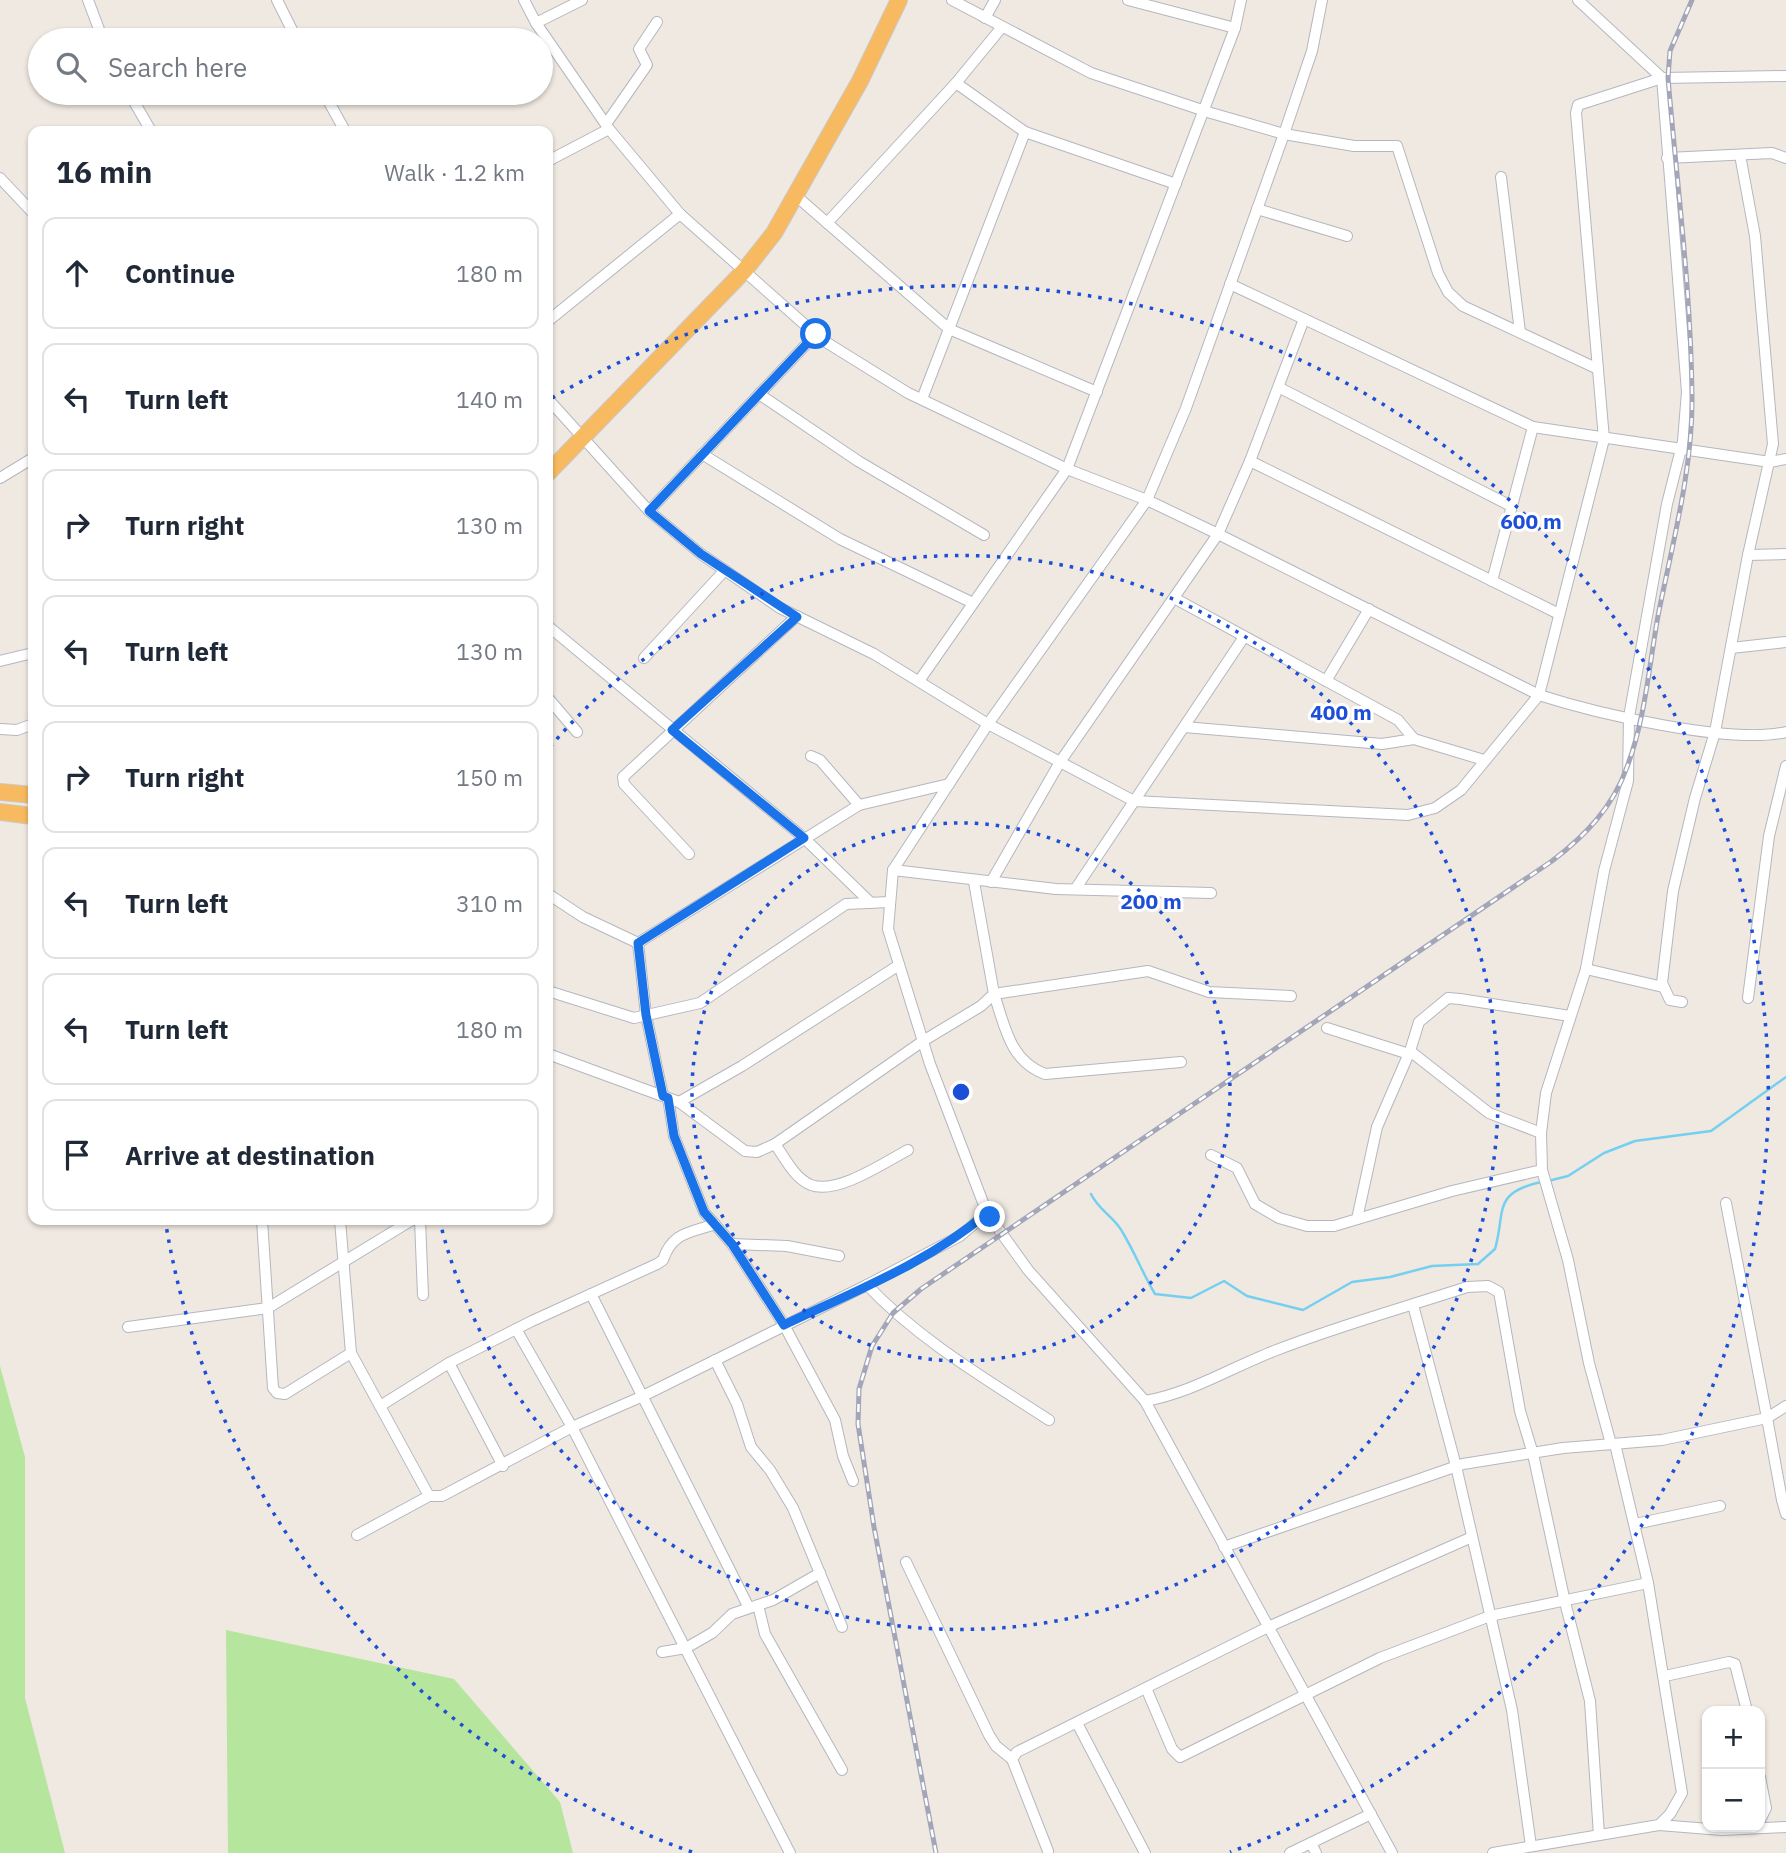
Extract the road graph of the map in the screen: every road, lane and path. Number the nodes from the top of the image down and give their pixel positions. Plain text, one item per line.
1 (88, 0) edge
2 (277, 0) edge
3 (524, 0) edge
4 (582, 0) edge
5 (899, 0) edge
6 (952, 0) edge
7 (995, 0) edge
8 (1128, 0) edge
9 (1241, 0) edge
10 (1322, 0) edge
11 (1578, 0) edge
12 (1158, 5) edge
13 (985, 18) junction
14 (657, 22) dead end
15 (536, 23) junction
16 (1002, 27) junction
17 (98, 28) edge
18 (292, 28) edge
19 (539, 28) edge
20 (1235, 28) junction
21 (553, 48) edge
22 (1786, 76) edge
23 (1662, 78) junction
24 (956, 83) junction
25 (136, 105) edge
26 (331, 105) edge
27 (1204, 110) junction
28 (148, 126) edge
29 (342, 126) edge
30 (607, 127) junction
31 (1025, 132) junction
32 (1284, 134) junction
33 (1740, 155) junction
34 (553, 158) edge
35 (1667, 158) junction
36 (1786, 158) edge
37 (1501, 177) dead end
38 (0, 178) edge
39 (1176, 184) junction
40 (795, 195) junction
41 (28, 208) edge
42 (1257, 209) junction
43 (680, 214) junction
44 (827, 223) junction
45 (1347, 236) dead end
46 (744, 271) junction
47 (1230, 284) junction
48 (553, 317) edge
49 (1304, 319) junction
50 (949, 329) junction
51 (1520, 332) junction
52 (816, 334) junction
53 (1598, 369) junction
54 (1280, 387) junction
55 (1097, 392) junction
56 (759, 394) junction
57 (922, 399) junction
58 (553, 405) edge
59 (1533, 427) junction
60 (1604, 439) junction
61 (582, 440) junction
62 (1681, 449) junction
63 (702, 454) junction
64 (1786, 459) edge
65 (28, 461) edge
66 (1250, 461) junction
67 (1770, 462) junction
68 (553, 468) edge
69 (1067, 469) junction
70 (0, 478) edge
71 (1147, 500) junction
72 (1511, 506) junction
73 (649, 511) junction
74 (1218, 534) junction
75 (984, 535) dead end
76 (1786, 554) edge
77 (1748, 555) junction
78 (725, 570) junction
79 (1492, 581) junction
80 (1174, 598) junction
81 (973, 603) junction
82 (1369, 609) junction
83 (1559, 614) junction
84 (797, 617) junction
85 (553, 630) edge
86 (1244, 636) junction
87 (1786, 642) edge
88 (1731, 648) junction
89 (28, 654) edge
90 (644, 659) dead end
91 (0, 661) edge
92 (919, 681) junction
93 (1326, 681) junction
94 (1539, 695) junction
95 (553, 704) edge
96 (1629, 718) junction
97 (988, 724) junction
98 (28, 726) edge
99 (1184, 727) junction
100 (0, 729) edge
101 (672, 730) junction
102 (577, 732) dead end
103 (1716, 732) junction
104 (1786, 733) edge
105 (1414, 739) junction
106 (811, 756) dead end
107 (1484, 760) junction
108 (1060, 762) junction
109 (1786, 766) edge
110 (949, 784) junction
111 (0, 792) edge
112 (28, 795) edge
113 (1134, 801) junction
114 (859, 805) junction
115 (0, 812) edge
116 (28, 815) edge
117 (804, 838) junction
118 (688, 854) dead end
119 (893, 870) junction
120 (974, 881) junction
121 (991, 883) junction
122 (1076, 888) junction
123 (1211, 893) dead end
124 (553, 897) edge
125 (889, 902) junction
126 (871, 903) junction
127 (638, 943) junction
128 (900, 965) junction
129 (1586, 968) junction
130 (1663, 987) junction
131 (553, 993) edge
132 (994, 994) junction
133 (1291, 996) dead end
134 (1748, 998) dead end
135 (1682, 1002) dead end
136 (646, 1015) junction
137 (1570, 1016) junction
138 (1327, 1028) dead end
139 (923, 1041) junction
140 (1410, 1053) junction
141 (553, 1057) edge
142 (1181, 1062) dead end
143 (666, 1097) junction
144 (679, 1102) junction
145 (1541, 1133) junction
146 (775, 1144) junction
147 (908, 1150) dead end
148 (1212, 1155) dead end
149 (1544, 1172) junction
150 (1726, 1203) dead end
151 (987, 1213) junction
152 (1357, 1219) junction
153 (715, 1224) junction
154 (262, 1225) edge
155 (340, 1225) edge
156 (403, 1225) edge
157 (420, 1225) edge
158 (732, 1244) junction
159 (839, 1256) dead end
160 (344, 1263) junction
161 (867, 1285) junction
162 (592, 1294) junction
163 (423, 1295) dead end
164 (1413, 1305) junction
165 (268, 1308) junction
166 (784, 1325) junction
167 (128, 1327) dead end
168 (516, 1329) junction
169 (351, 1353) junction
170 (715, 1360) junction
171 (449, 1363) junction
172 (643, 1396) junction
173 (1145, 1401) junction
174 (380, 1406) junction
175 (1786, 1406) edge
176 (1766, 1418) junction
177 (1049, 1420) dead end
178 (572, 1427) junction
179 (1613, 1444) junction
180 (1534, 1454) junction
181 (503, 1466) junction
182 (1456, 1466) junction
183 (853, 1481) dead end
184 (429, 1496) junction
185 (1784, 1499) edge
186 (1720, 1506) dead end
187 (1786, 1514) edge
188 (1635, 1524) junction
189 (357, 1535) dead end
190 (1472, 1537) junction
191 (1224, 1547) junction
192 (906, 1562) dead end
193 (820, 1573) junction
194 (1648, 1583) junction
195 (1565, 1602) junction
196 (753, 1605) junction
197 (1490, 1616) junction
198 (842, 1627) dead end
199 (1268, 1627) junction
200 (686, 1648) junction
201 (662, 1652) dead end
202 (1665, 1676) junction
203 (1146, 1688) junction
204 (1305, 1695) junction
205 (1746, 1706) edge
206 (1077, 1723) junction
207 (1012, 1759) junction
208 (842, 1770) dead end
209 (1371, 1814) junction
210 (1659, 1825) junction
211 (1765, 1826) edge
212 (1786, 1827) edge
213 (1702, 1828) edge
214 (1599, 1835) junction
215 (1531, 1846) junction
216 (1314, 1848) edge
217 (1048, 1851) dead end
218 (790, 1853) edge
219 (1144, 1853) edge
220 (1290, 1853) edge
221 (1392, 1853) edge
222 (1493, 1853) edge

1 - 17 street
2 - 18 street
3 - 15 street
4 - 15 street
5 - 40 highway
6 - 13 street
7 - 13 street
8 - 12 street
9 - 20 street
10 - 32 street
11 - 23 street
12 - 20 street
13 - 16 street
14 - 30 street
15 - 19 street
16 - 24 street
16 - 27 street
20 - 27 street
21 - 30 street
22 - 23 street
23 - 35 street
23 - 53 street
24 - 31 street
24 - 44 street
25 - 28 street
26 - 29 street
27 - 32 street
27 - 39 street
30 - 34 street
30 - 43 street
31 - 39 street
31 - 50 street
32 - 42 street
32 - 51 street
33 - 35 street
33 - 36 street
33 - 67 street
35 - 62 street
37 - 51 street
38 - 41 street
39 - 55 street
40 - 44 street
40 - 46 highway
42 - 45 street
42 - 47 street
43 - 46 street
43 - 48 street
44 - 50 street
46 - 52 street
46 - 61 highway
47 - 49 street
47 - 71 street
49 - 54 street
49 - 59 street
50 - 55 street
50 - 57 street
51 - 53 street
52 - 56 street
52 - 57 street
53 - 60 street
54 - 66 street
54 - 72 street
55 - 69 street
56 - 63 street
56 - 75 street
57 - 69 street
58 - 61 street
59 - 60 street
59 - 72 street
60 - 62 street
60 - 83 street
61 - 68 highway
61 - 73 street
62 - 67 street
62 - 96 street
63 - 73 street
63 - 81 street
64 - 67 street
65 - 70 street
66 - 74 street
66 - 79 street
67 - 77 street
69 - 71 street
69 - 81 street
71 - 74 street
71 - 97 street
72 - 79 street
73 - 78 street
74 - 80 street
74 - 82 street
76 - 77 street
77 - 88 street
78 - 84 street
78 - 90 street
79 - 83 street
80 - 86 street
80 - 108 street
81 - 92 street
82 - 93 street
82 - 94 street
83 - 94 street
84 - 92 street
84 - 101 street
85 - 101 street
86 - 93 street
86 - 99 street
87 - 88 street
88 - 103 street
89 - 91 street
92 - 97 street
93 - 105 street
94 - 96 street
94 - 107 street
95 - 102 street
96 - 103 street
96 - 129 street
97 - 108 street
97 - 110 street
98 - 100 street
99 - 105 street
99 - 113 street
101 - 117 street
101 - 118 street
103 - 104 street
103 - 130 street
105 - 107 street
106 - 114 street
107 - 113 street
108 - 113 street
108 - 121 street
109 - 134 street
110 - 114 street
110 - 119 street
111 - 112 highway
113 - 122 street
114 - 117 street
115 - 116 highway
117 - 126 street
117 - 127 street
119 - 120 street
119 - 125 street
120 - 121 street
120 - 132 street
121 - 122 street
122 - 123 street
124 - 127 street
125 - 126 street
125 - 128 street
126 - 136 street
127 - 136 street
128 - 139 street
128 - 144 street
129 - 130 street
129 - 137 street
130 - 135 street
131 - 136 street
132 - 133 street
132 - 139 street
132 - 142 street
136 - 143 street
137 - 140 street
137 - 145 street
138 - 140 street
139 - 146 street
139 - 151 street
140 - 145 street
140 - 152 street
141 - 143 street
143 - 144 street
143 - 153 street
144 - 146 street
145 - 149 street
146 - 147 street
148 - 152 street
149 - 152 street
149 - 179 street
150 - 176 street
151 - 161 street
151 - 173 street
153 - 158 street
153 - 162 street
154 - 165 street
155 - 160 street
156 - 160 street
157 - 163 street
158 - 159 street
158 - 166 street
160 - 165 street
160 - 169 street
161 - 166 street
161 - 177 street
162 - 168 street
162 - 172 street
164 - 173 street
164 - 180 street
164 - 182 street
165 - 167 street
165 - 169 street
166 - 170 street
166 - 183 street
168 - 171 street
168 - 178 street
169 - 174 street
170 - 172 street
170 - 193 street
171 - 174 street
171 - 181 street
172 - 178 street
172 - 196 street
173 - 191 street
174 - 184 street
175 - 176 street
176 - 179 street
176 - 185 street
178 - 181 street
178 - 200 street
179 - 180 street
179 - 188 street
180 - 182 street
180 - 195 street
181 - 184 street
182 - 190 street
182 - 191 street
184 - 189 street
185 - 187 street
186 - 188 street
188 - 194 street
190 - 197 street
190 - 199 street
191 - 199 street
192 - 207 street
193 - 196 street
193 - 198 street
194 - 195 street
194 - 202 street
195 - 197 street
195 - 214 street
196 - 200 street
196 - 208 street
197 - 204 street
197 - 215 street
199 - 203 street
199 - 204 street
200 - 201 street
200 - 218 street
202 - 205 street
202 - 210 street
203 - 204 street
203 - 206 street
204 - 209 street
206 - 207 street
206 - 219 street
207 - 217 street
209 - 216 street
209 - 221 street
210 - 213 street
210 - 214 street
211 - 212 street
214 - 215 street
215 - 222 street
216 - 220 street

